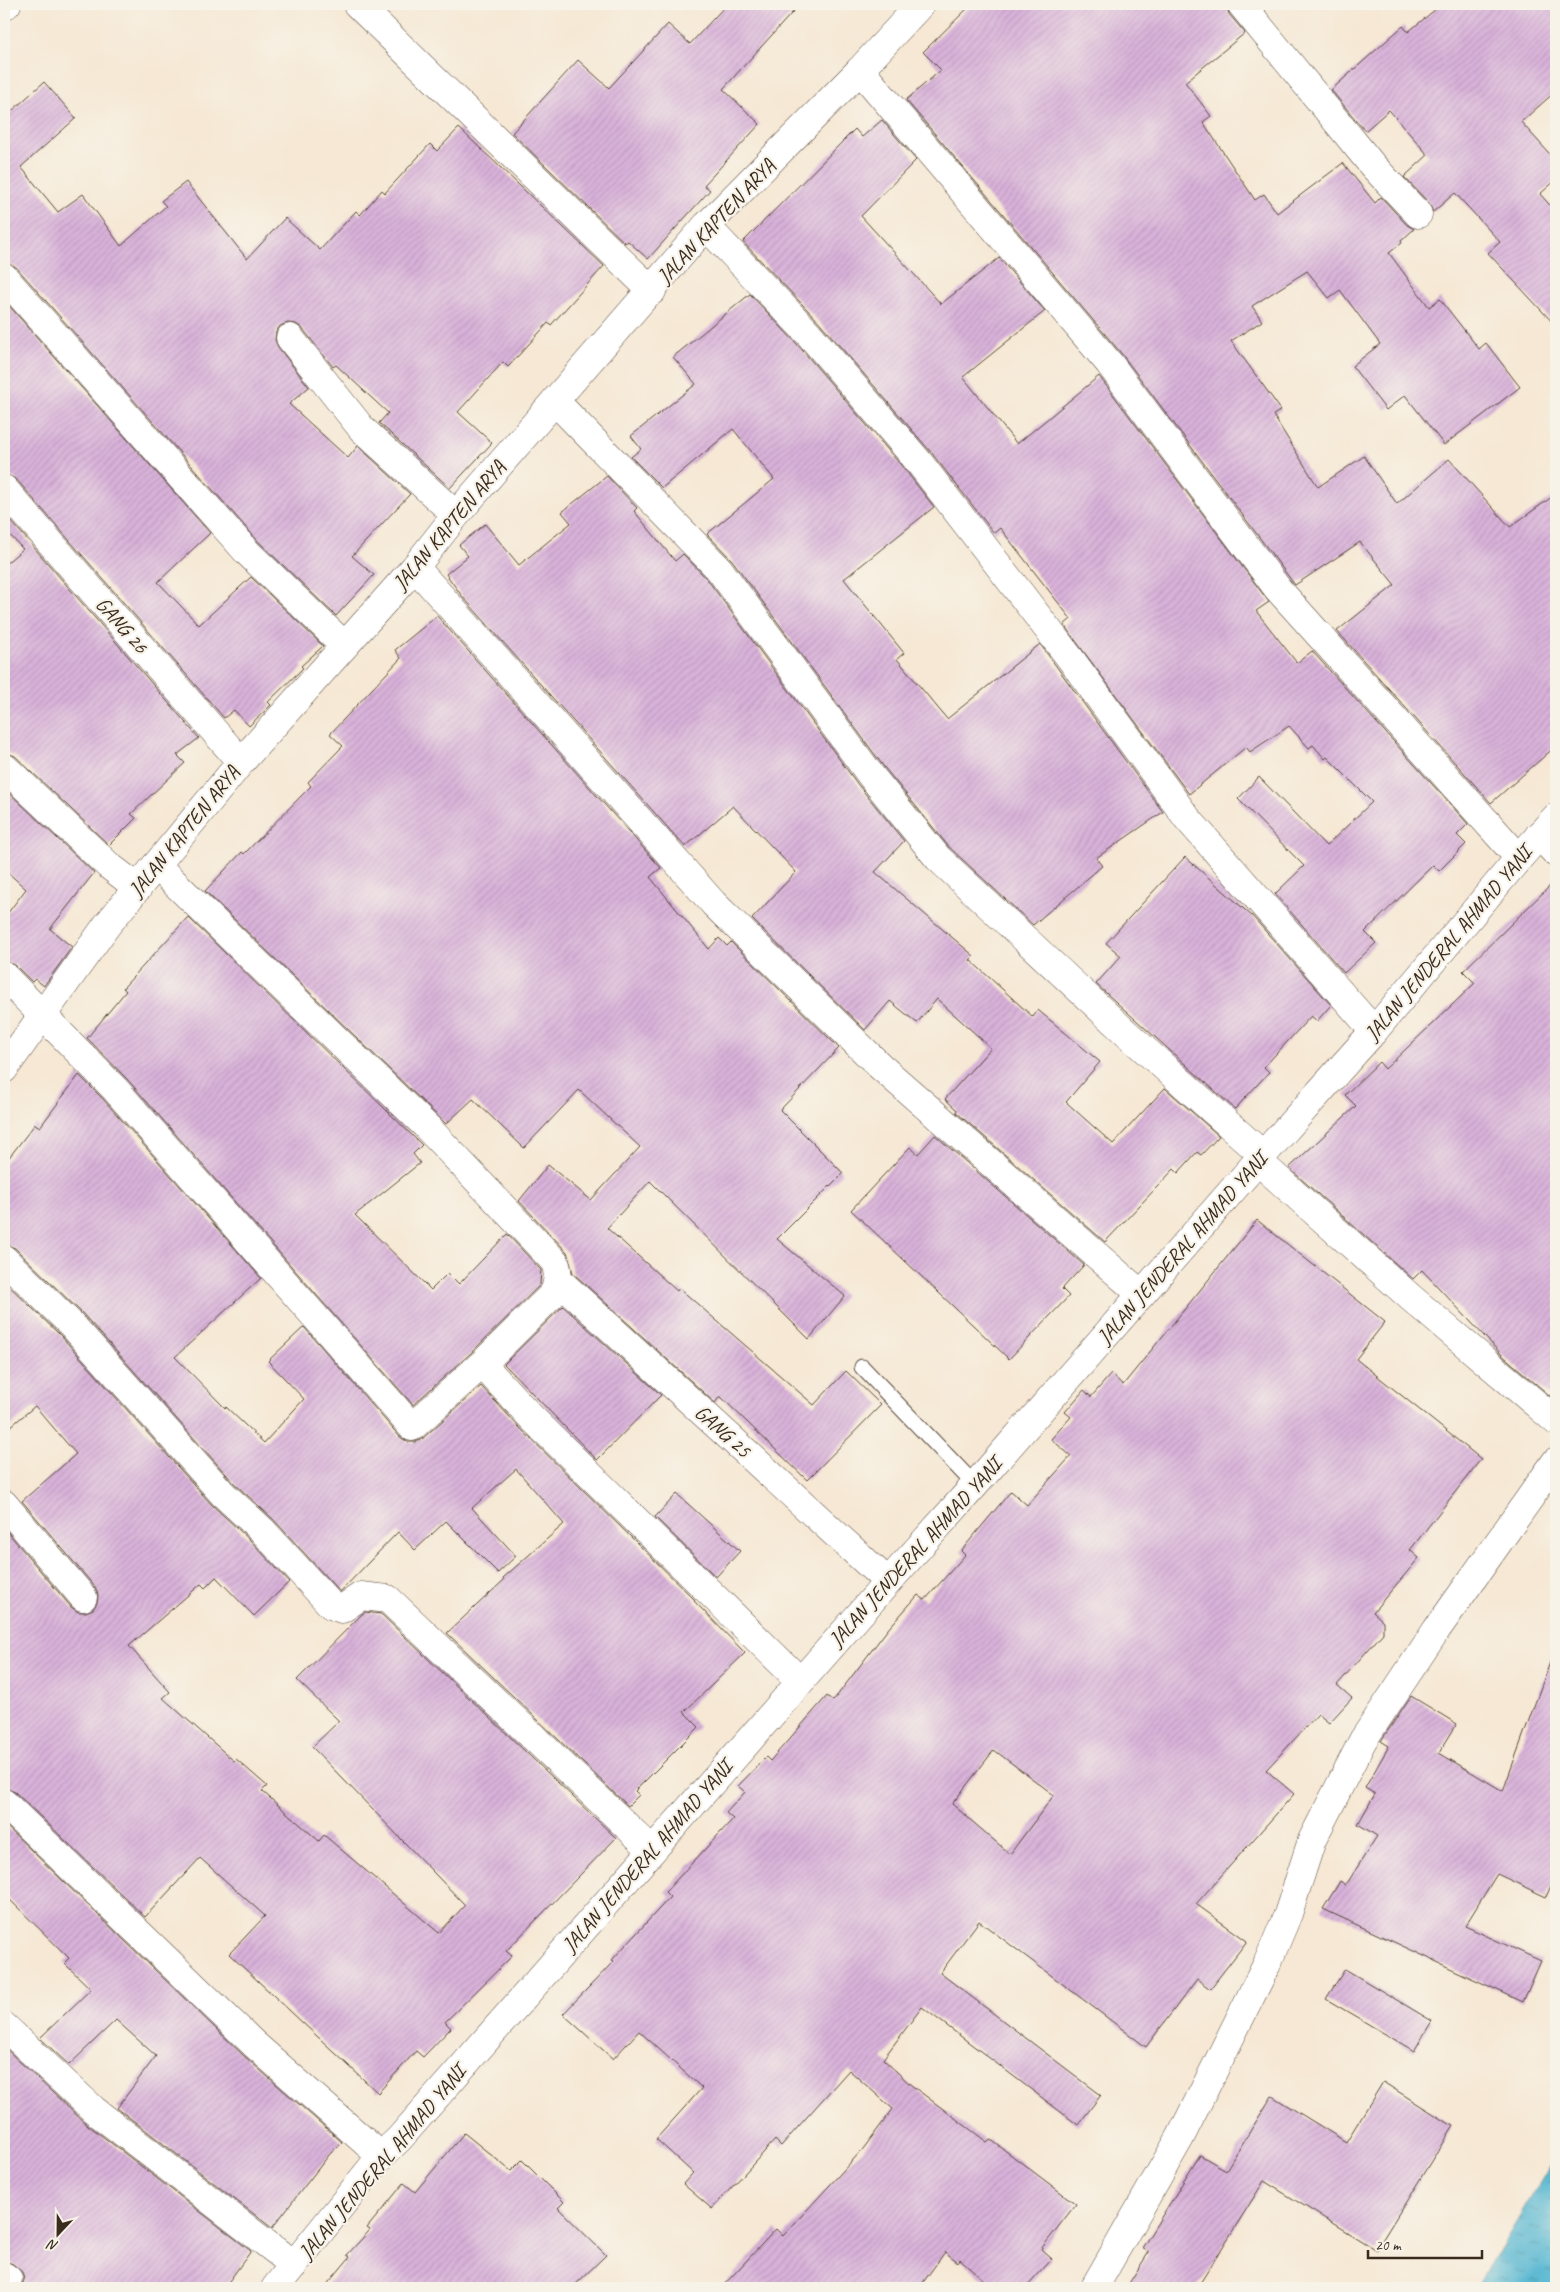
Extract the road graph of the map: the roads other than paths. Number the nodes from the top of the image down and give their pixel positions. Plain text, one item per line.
1 (357, 4) edge
2 (921, 4) edge
3 (1241, 4) edge
4 (860, 70) junction
5 (1418, 214) dead end
6 (706, 226) junction
7 (4, 276) edge
8 (652, 291) junction
9 (290, 338) dead end
10 (556, 401) junction
11 (4, 489) edge
12 (456, 515) junction
13 (415, 567) junction
14 (344, 646) junction
15 (241, 762) junction
16 (4, 767) edge
17 (1551, 835) edge
18 (1519, 858) junction
19 (156, 865) junction
20 (138, 888) junction
21 (4, 976) edge
22 (42, 1013) junction
23 (1374, 1031) junction
24 (4, 1069) edge
25 (1260, 1158) junction
26 (4, 1260) edge
27 (558, 1280) junction
28 (1141, 1294) junction
29 (482, 1364) junction
30 (862, 1367) dead end
31 (1556, 1421) edge
32 (1556, 1461) edge
33 (976, 1485) junction
34 (4, 1504) edge
35 (888, 1582) junction
36 (83, 1597) dead end
37 (800, 1681) junction
38 (4, 1803) edge
39 (652, 1850) junction
40 (4, 2026) edge
41 (381, 2156) junction
42 (294, 2265) junction
43 (275, 2288) edge
44 (1094, 2288) edge

1 - 8 street
2 - 4 street, JALAN KAPTEN ARYA
3 - 5 street
4 - 6 street, JALAN KAPTEN ARYA
4 - 18 street
6 - 8 street, JALAN KAPTEN ARYA
6 - 23 street
7 - 14 street
8 - 10 street, JALAN KAPTEN ARYA
9 - 12 street
10 - 12 street, JALAN KAPTEN ARYA
10 - 25 street
11 - 15 street, GANG 26
12 - 13 street, JALAN KAPTEN ARYA
13 - 14 street, JALAN KAPTEN ARYA
13 - 28 street
14 - 15 street, JALAN KAPTEN ARYA
15 - 19 street, JALAN KAPTEN ARYA
16 - 20 street
17 - 18 street, JALAN JENDERAL AHMAD YANI
18 - 23 street, JALAN JENDERAL AHMAD YANI
19 - 20 street, JALAN KAPTEN ARYA
19 - 27 street
20 - 22 street, JALAN KAPTEN ARYA
21 - 22 street
22 - 24 street, JALAN KAPTEN ARYA
22 - 29 street
23 - 25 street, JALAN JENDERAL AHMAD YANI
25 - 28 street, JALAN JENDERAL AHMAD YANI
25 - 31 street
26 - 39 street
27 - 29 street
27 - 35 street, GANG 25
28 - 33 street, JALAN JENDERAL AHMAD YANI
29 - 37 street
30 - 33 lane
32 - 44 street
33 - 35 street, JALAN JENDERAL AHMAD YANI
34 - 36 street
35 - 37 street, JALAN JENDERAL AHMAD YANI
37 - 39 street, JALAN JENDERAL AHMAD YANI
38 - 41 street
39 - 41 street, JALAN JENDERAL AHMAD YANI
40 - 42 street
41 - 42 street, JALAN JENDERAL AHMAD YANI
42 - 43 street, JALAN JENDERAL AHMAD YANI

